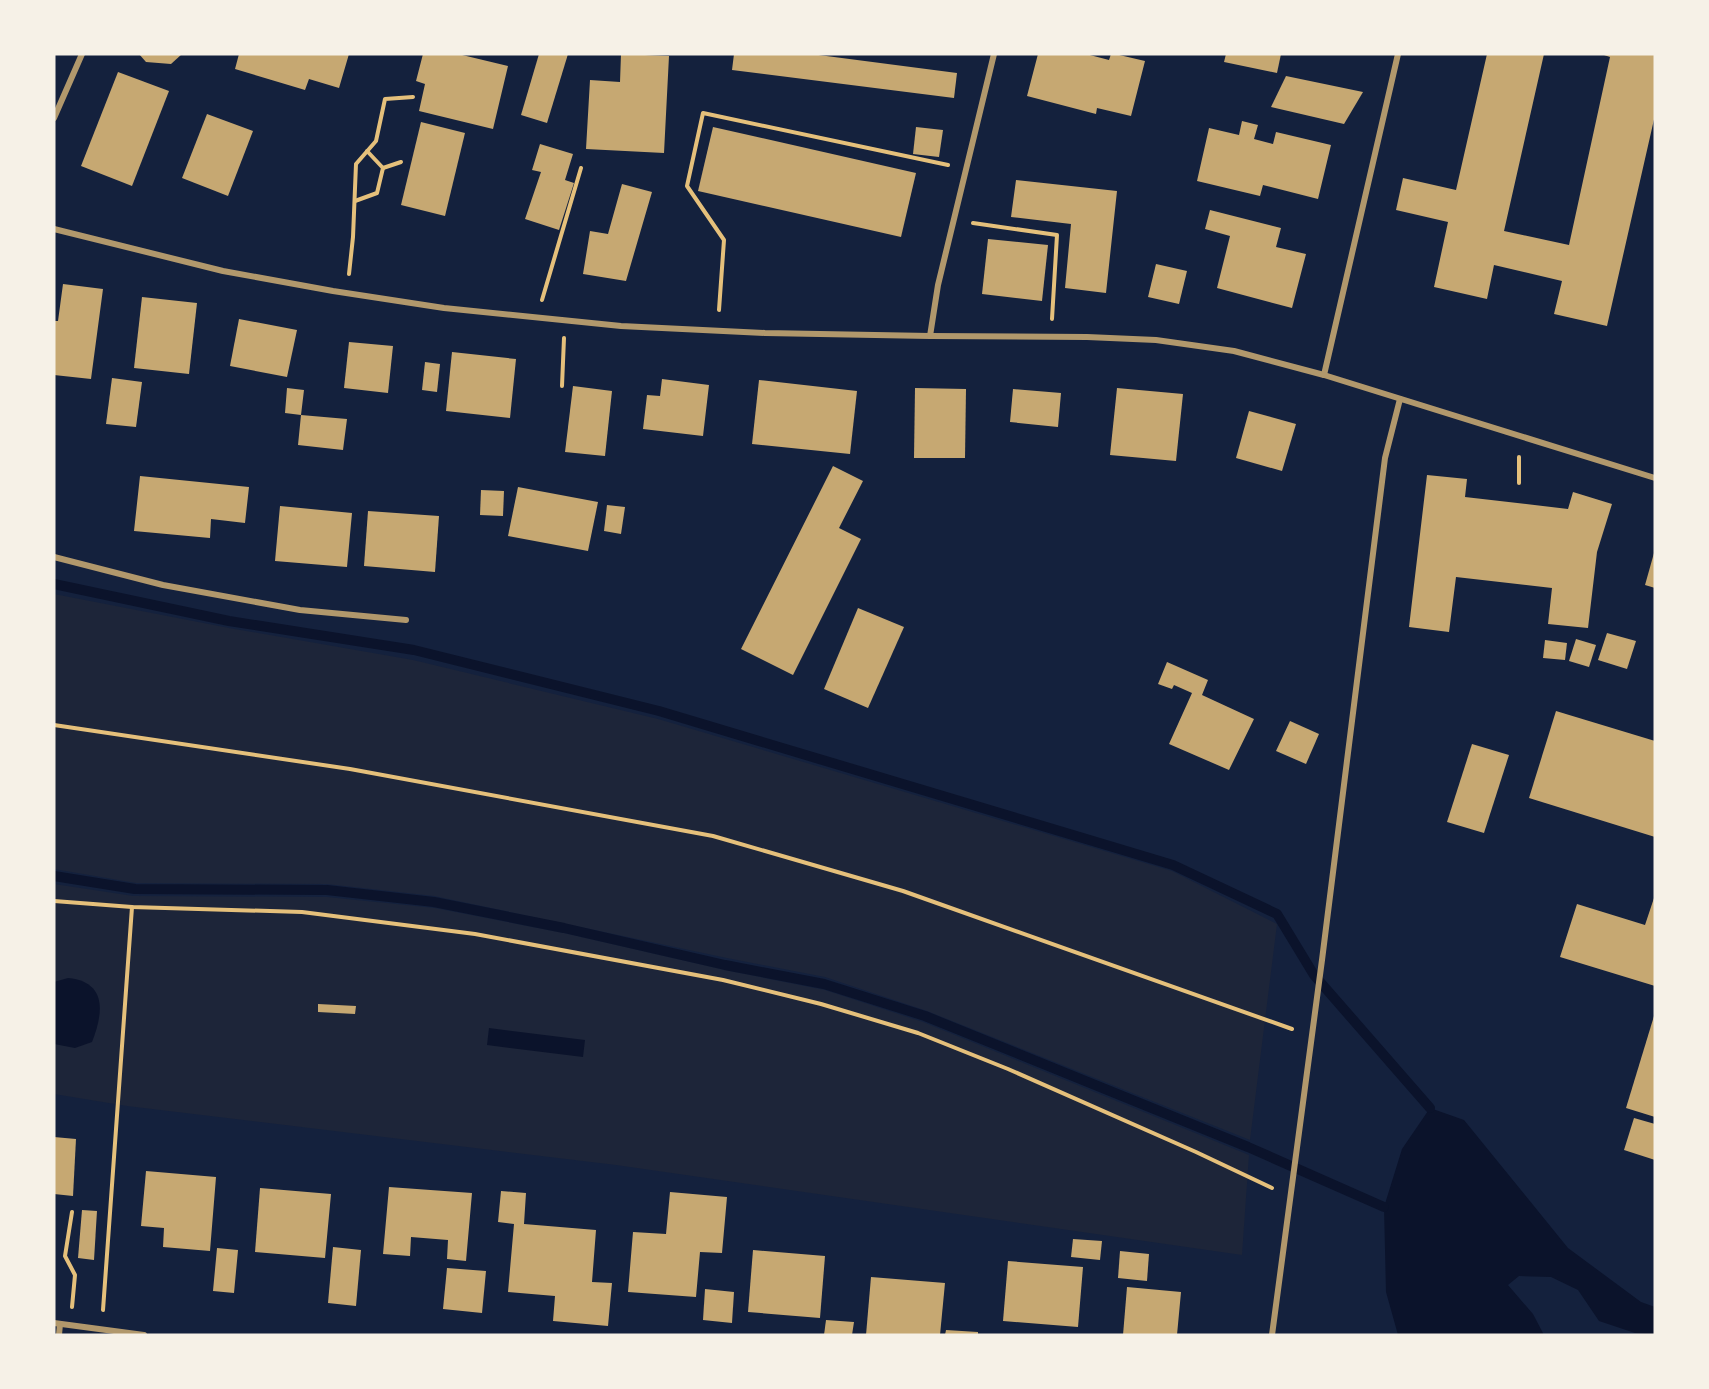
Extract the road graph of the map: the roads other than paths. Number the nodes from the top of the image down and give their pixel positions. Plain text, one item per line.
1 (82, 54) edge
2 (994, 54) edge
3 (1398, 54) edge
4 (54, 118) edge
5 (54, 229) edge
6 (930, 336) junction
7 (1324, 375) junction
8 (1400, 399) junction
9 (1655, 478) edge
10 (54, 557) edge
11 (406, 620) dead end
12 (57, 1324) edge
13 (59, 1335) edge
14 (144, 1335) edge
15 (1272, 1335) edge

1 - 4 street
2 - 6 street
3 - 7 street
5 - 6 street
6 - 7 street
7 - 8 street
8 - 9 street
8 - 15 street
10 - 11 street
12 - 13 street
12 - 14 street

